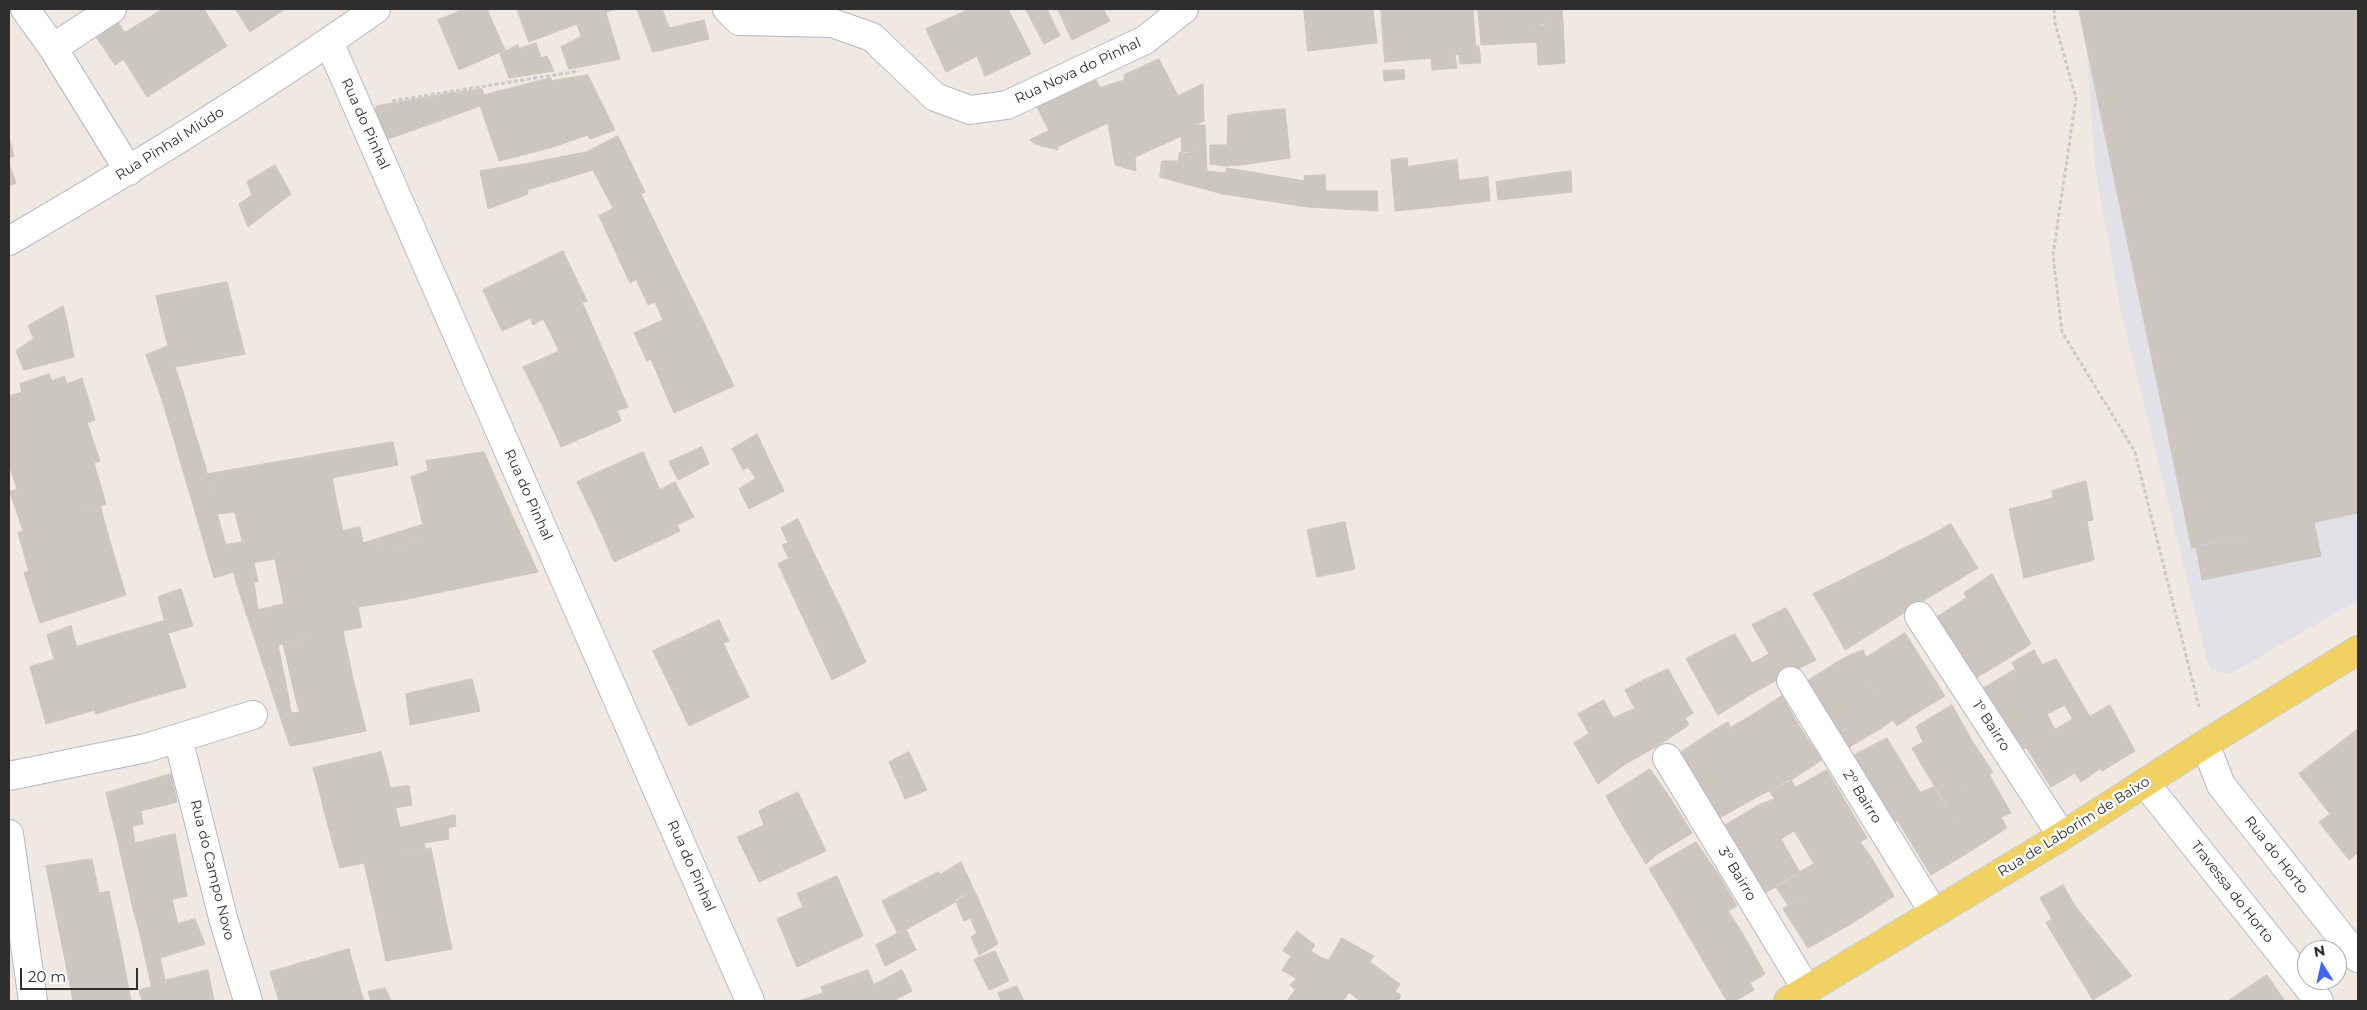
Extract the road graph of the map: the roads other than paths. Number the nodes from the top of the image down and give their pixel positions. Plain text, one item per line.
1 (25, 9) edge
2 (112, 9) edge
3 (376, 9) edge
4 (727, 9) edge
5 (1184, 9) edge
6 (329, 42) junction
7 (53, 48) junction
8 (129, 171) junction
9 (9, 241) edge
10 (1919, 616) dead end
11 (2358, 650) edge
12 (1791, 681) dead end
13 (253, 715) dead end
14 (178, 738) junction
15 (2205, 744) junction
16 (1667, 758) dead end
17 (9, 776) edge
18 (2146, 783) junction
19 (9, 834) edge
20 (2062, 836) junction
21 (1934, 913) junction
22 (2358, 958) edge
23 (1797, 995) edge
24 (33, 1001) edge
25 (248, 1001) edge
26 (750, 1001) edge
27 (2318, 1001) edge

1 - 7 street
2 - 7 street
3 - 6 street
4 - 5 street, Rua Nova do Pinhal
6 - 8 street, Rua Pinhal Miúdo
6 - 26 street, Rua do Pinhal
7 - 8 street
8 - 9 street, Rua Pinhal Miúdo
10 - 20 street, 1º Bairro
11 - 15 main road, Rua de Laborim de Baixo
12 - 21 street, 2º Bairro
13 - 14 street
14 - 17 street
14 - 25 street, Rua do Campo Novo
15 - 18 main road, Rua de Laborim de Baixo
15 - 22 street, Rua do Horto
16 - 23 street, 3º Bairro
18 - 20 main road, Rua de Laborim de Baixo
18 - 27 street, Travessa do Horto
19 - 24 street
20 - 21 main road, Rua de Laborim de Baixo
21 - 23 main road, Rua de Laborim de Baixo

